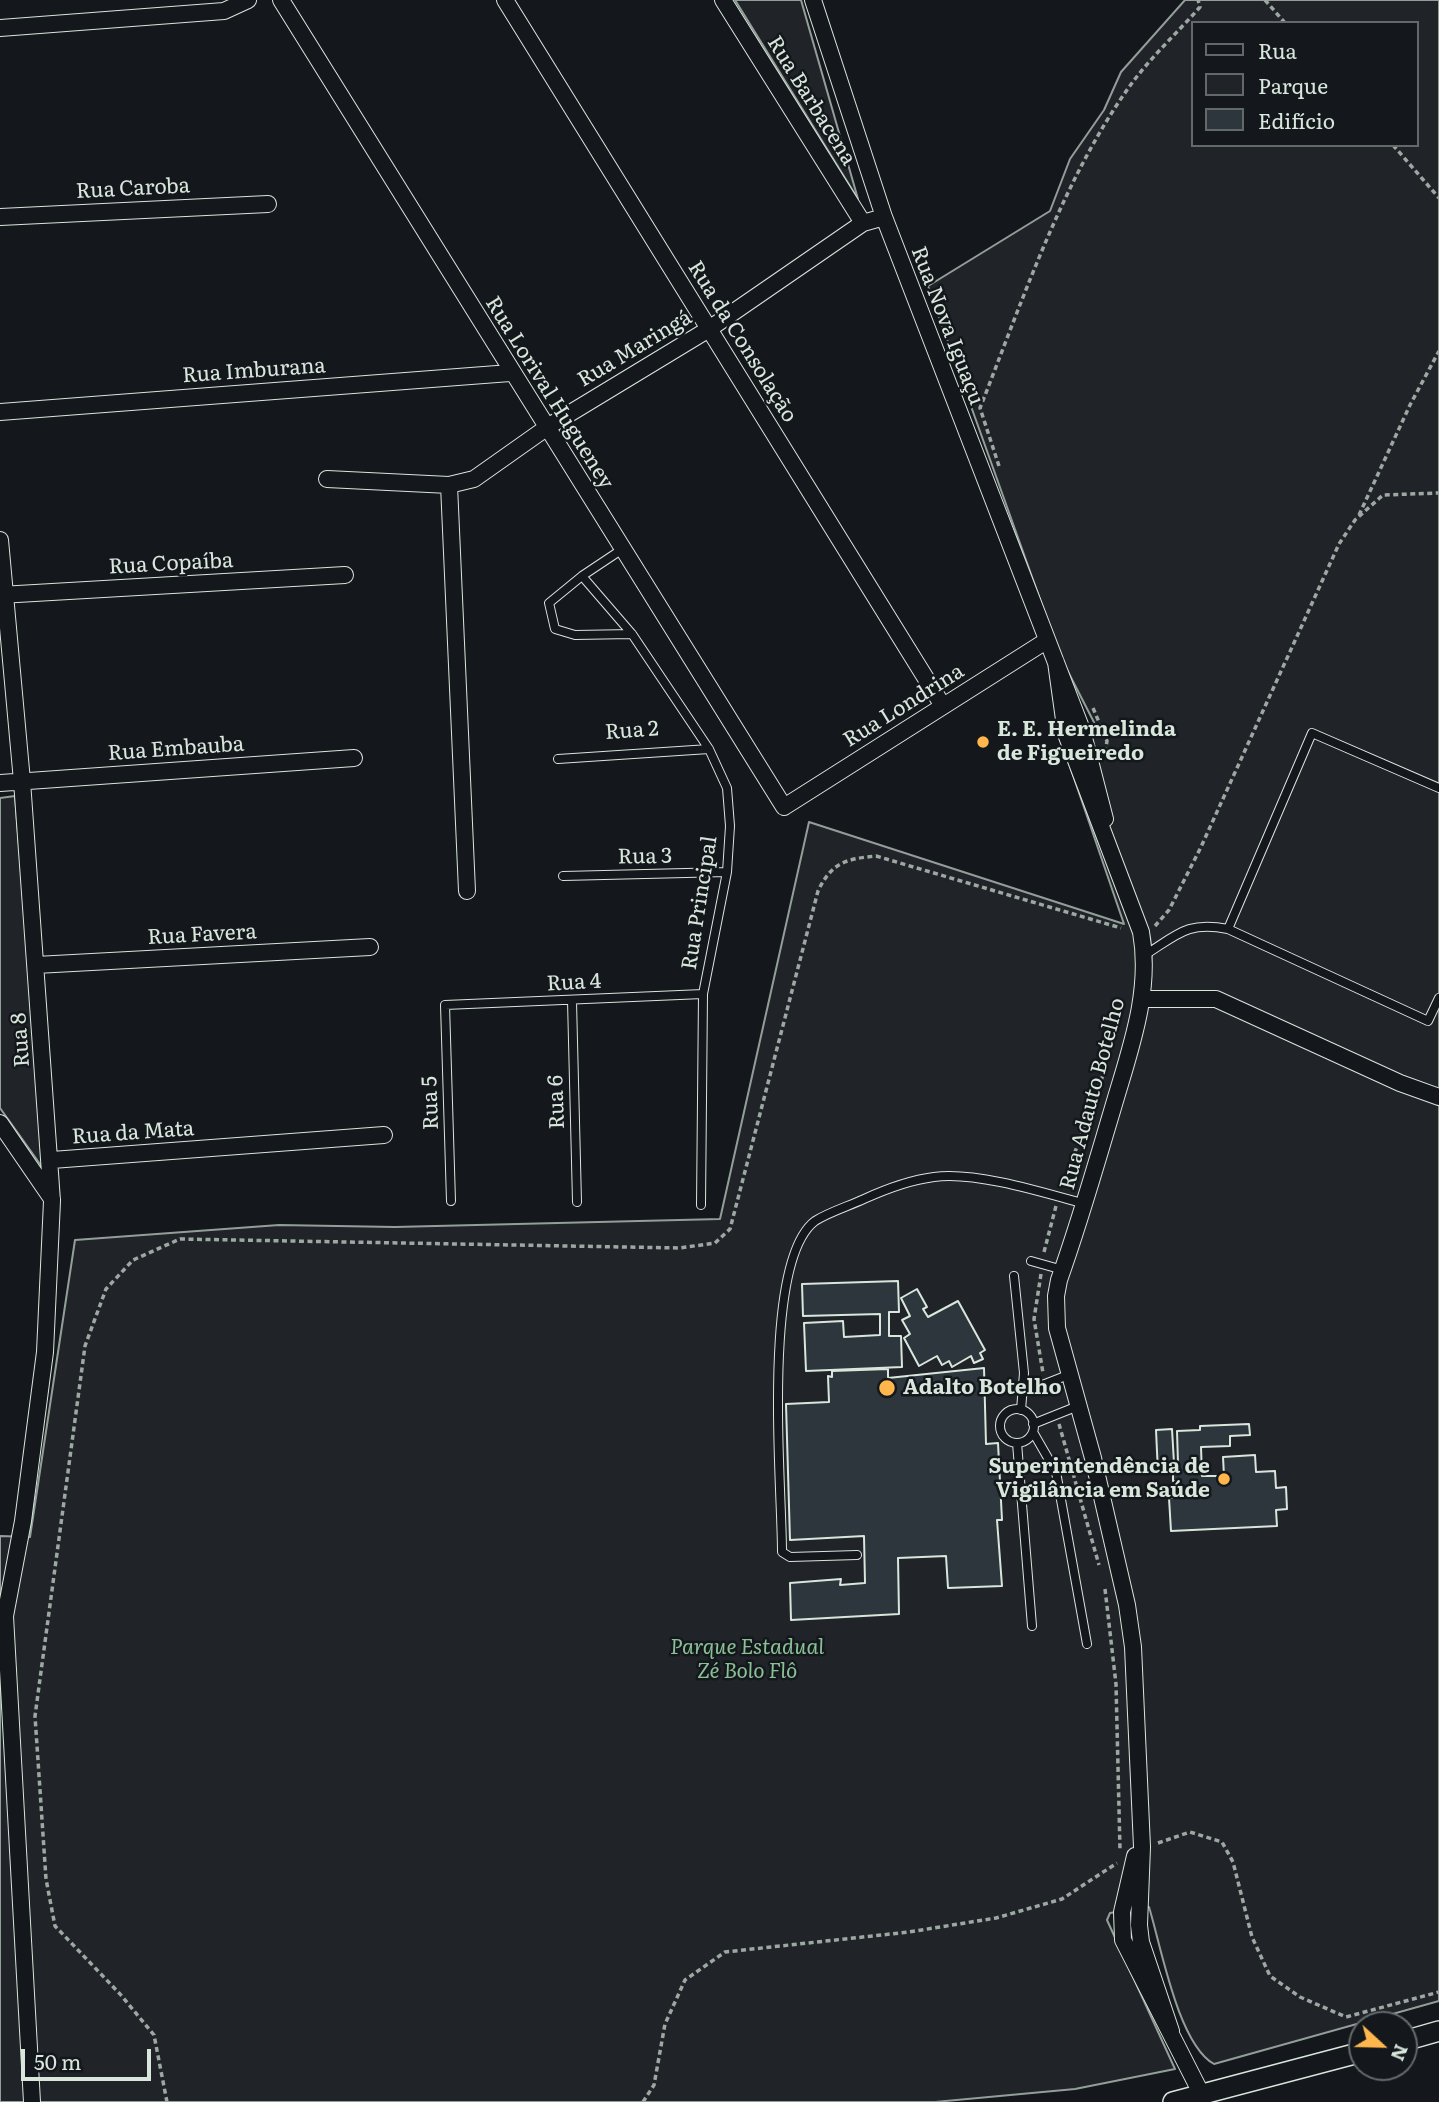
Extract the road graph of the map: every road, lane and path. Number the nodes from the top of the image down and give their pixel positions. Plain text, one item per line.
1 (248, 0) edge
2 (281, 0) edge
3 (505, 0) edge
4 (723, 0) edge
5 (813, 0) edge
6 (1198, 0) edge
7 (1265, 0) edge
8 (1283, 21) edge
9 (0, 28) edge
10 (1395, 147) edge
11 (1439, 198) edge
12 (268, 204) dead end
13 (0, 217) edge
14 (884, 217) junction
15 (863, 223) junction
16 (709, 329) junction
17 (1439, 351) edge
18 (510, 373) junction
19 (0, 412) edge
20 (549, 426) junction
21 (1002, 474) dead end
22 (327, 479) dead end
23 (449, 485) junction
24 (1439, 493) edge
25 (1359, 517) junction
26 (0, 540) edge
27 (621, 550) junction
28 (345, 575) dead end
29 (582, 576) junction
30 (3, 595) edge
31 (632, 634) junction
32 (1046, 641) junction
33 (1091, 704) dead end
34 (943, 706) junction
35 (709, 749) junction
36 (354, 758) dead end
37 (558, 759) dead end
38 (1108, 765) dead end
39 (22, 781) junction
40 (0, 783) edge
41 (1439, 788) edge
42 (784, 807) joint
43 (727, 872) junction
44 (563, 876) dead end
45 (467, 891) dead end
46 (1228, 929) junction
47 (1140, 932) junction
48 (370, 947) dead end
49 (1145, 955) junction
50 (37, 965) junction
51 (703, 994) junction
52 (1439, 998) edge
53 (1142, 999) junction
54 (572, 1002) junction
55 (445, 1005) joint
56 (1439, 1097) edge
57 (0, 1123) edge
58 (384, 1135) dead end
59 (52, 1160) junction
60 (52, 1200) junction
61 (451, 1201) dead end
62 (577, 1202) dead end
63 (1085, 1204) junction
64 (701, 1205) dead end
65 (1031, 1261) dead end
66 (1063, 1270) junction
67 (1014, 1276) dead end
68 (1068, 1375) junction
69 (1023, 1393) junction
70 (1078, 1406) junction
71 (1021, 1410) junction
72 (1033, 1428) junction
73 (1017, 1443) junction
74 (857, 1555) dead end
75 (1032, 1626) dead end
76 (1087, 1644) dead end
77 (1139, 1848) junction
78 (1439, 1992) edge
79 (1439, 2031) edge
80 (1418, 2037) edge
81 (1348, 2056) edge
82 (1204, 2099) edge
83 (32, 2102) edge
84 (167, 2102) edge
85 (643, 2102) edge
86 (1173, 2102) edge

1 - 9 street
2 - 18 street, Rua Lorival Hugueney
3 - 16 street, Rua da Consolação
4 - 15 street, Rua Barbacena
5 - 14 street, Rua Nova Iguaçu
6 - 21 path
7 - 8 path
10 - 11 path
12 - 13 street, Rua Caroba
14 - 15 street, Rua Maringá
14 - 32 street, Rua Nova Iguaçu
15 - 16 street, Rua Maringá
16 - 20 street, Rua Maringá
16 - 34 street, Rua da Consolação
17 - 25 path
18 - 19 street, Rua Imburana
18 - 20 street, Rua Lorival Hugueney
20 - 23 street, Rua Maringá
20 - 27 street, Rua Lorival Hugueney
22 - 23 street
23 - 45 street
24 - 25 path
25 - 47 path
26 - 30 street, Rua 8
27 - 29 lane
27 - 42 street, Rua Lorival Hugueney
28 - 30 street, Rua Copaíba
29 - 31 lane, Rua Principal
29 - 31 lane
30 - 39 street, Rua 8
31 - 35 lane, Rua Principal
32 - 34 street, Rua Londrina
32 - 47 street, Rua Nova Iguaçu
33 - 38 path
34 - 42 street, Rua Londrina
35 - 37 lane, Rua 2
35 - 43 lane, Rua Principal
36 - 39 street, Rua Embauba
39 - 40 street, Rua Embauba
39 - 50 street, Rua 8
41 - 46 lane
43 - 44 lane, Rua 3
43 - 51 lane, Rua Principal
46 - 49 lane
46 - 52 lane
47 - 49 street, Rua Adauto Botelho
47 - 84 path
48 - 50 street, Rua Favera
49 - 53 street, Rua Adauto Botelho
50 - 59 street, Rua 8
51 - 54 lane, Rua 4
51 - 64 lane, Rua Principal
53 - 56 street
53 - 63 street, Rua Adauto Botelho
54 - 55 lane, Rua 4
54 - 62 lane, Rua 6
55 - 61 lane, Rua 5
57 - 60 street
58 - 59 street, Rua da Mata
59 - 60 street, Rua da Mata
60 - 83 street, Rua da Mata
63 - 66 street, Rua Adauto Botelho
63 - 74 lane
65 - 66 lane
66 - 68 street, Rua Adauto Botelho
67 - 69 lane
68 - 69 lane
68 - 70 street, Rua Adauto Botelho
69 - 71 lane
70 - 72 lane
70 - 77 street, Rua Adauto Botelho
71 - 72 lane
71 - 73 lane
72 - 73 lane
72 - 76 lane
73 - 75 lane
77 - 78 path
77 - 82 street, Rua Adauto Botelho
77 - 85 path
79 - 80 street
81 - 82 street
82 - 86 street

